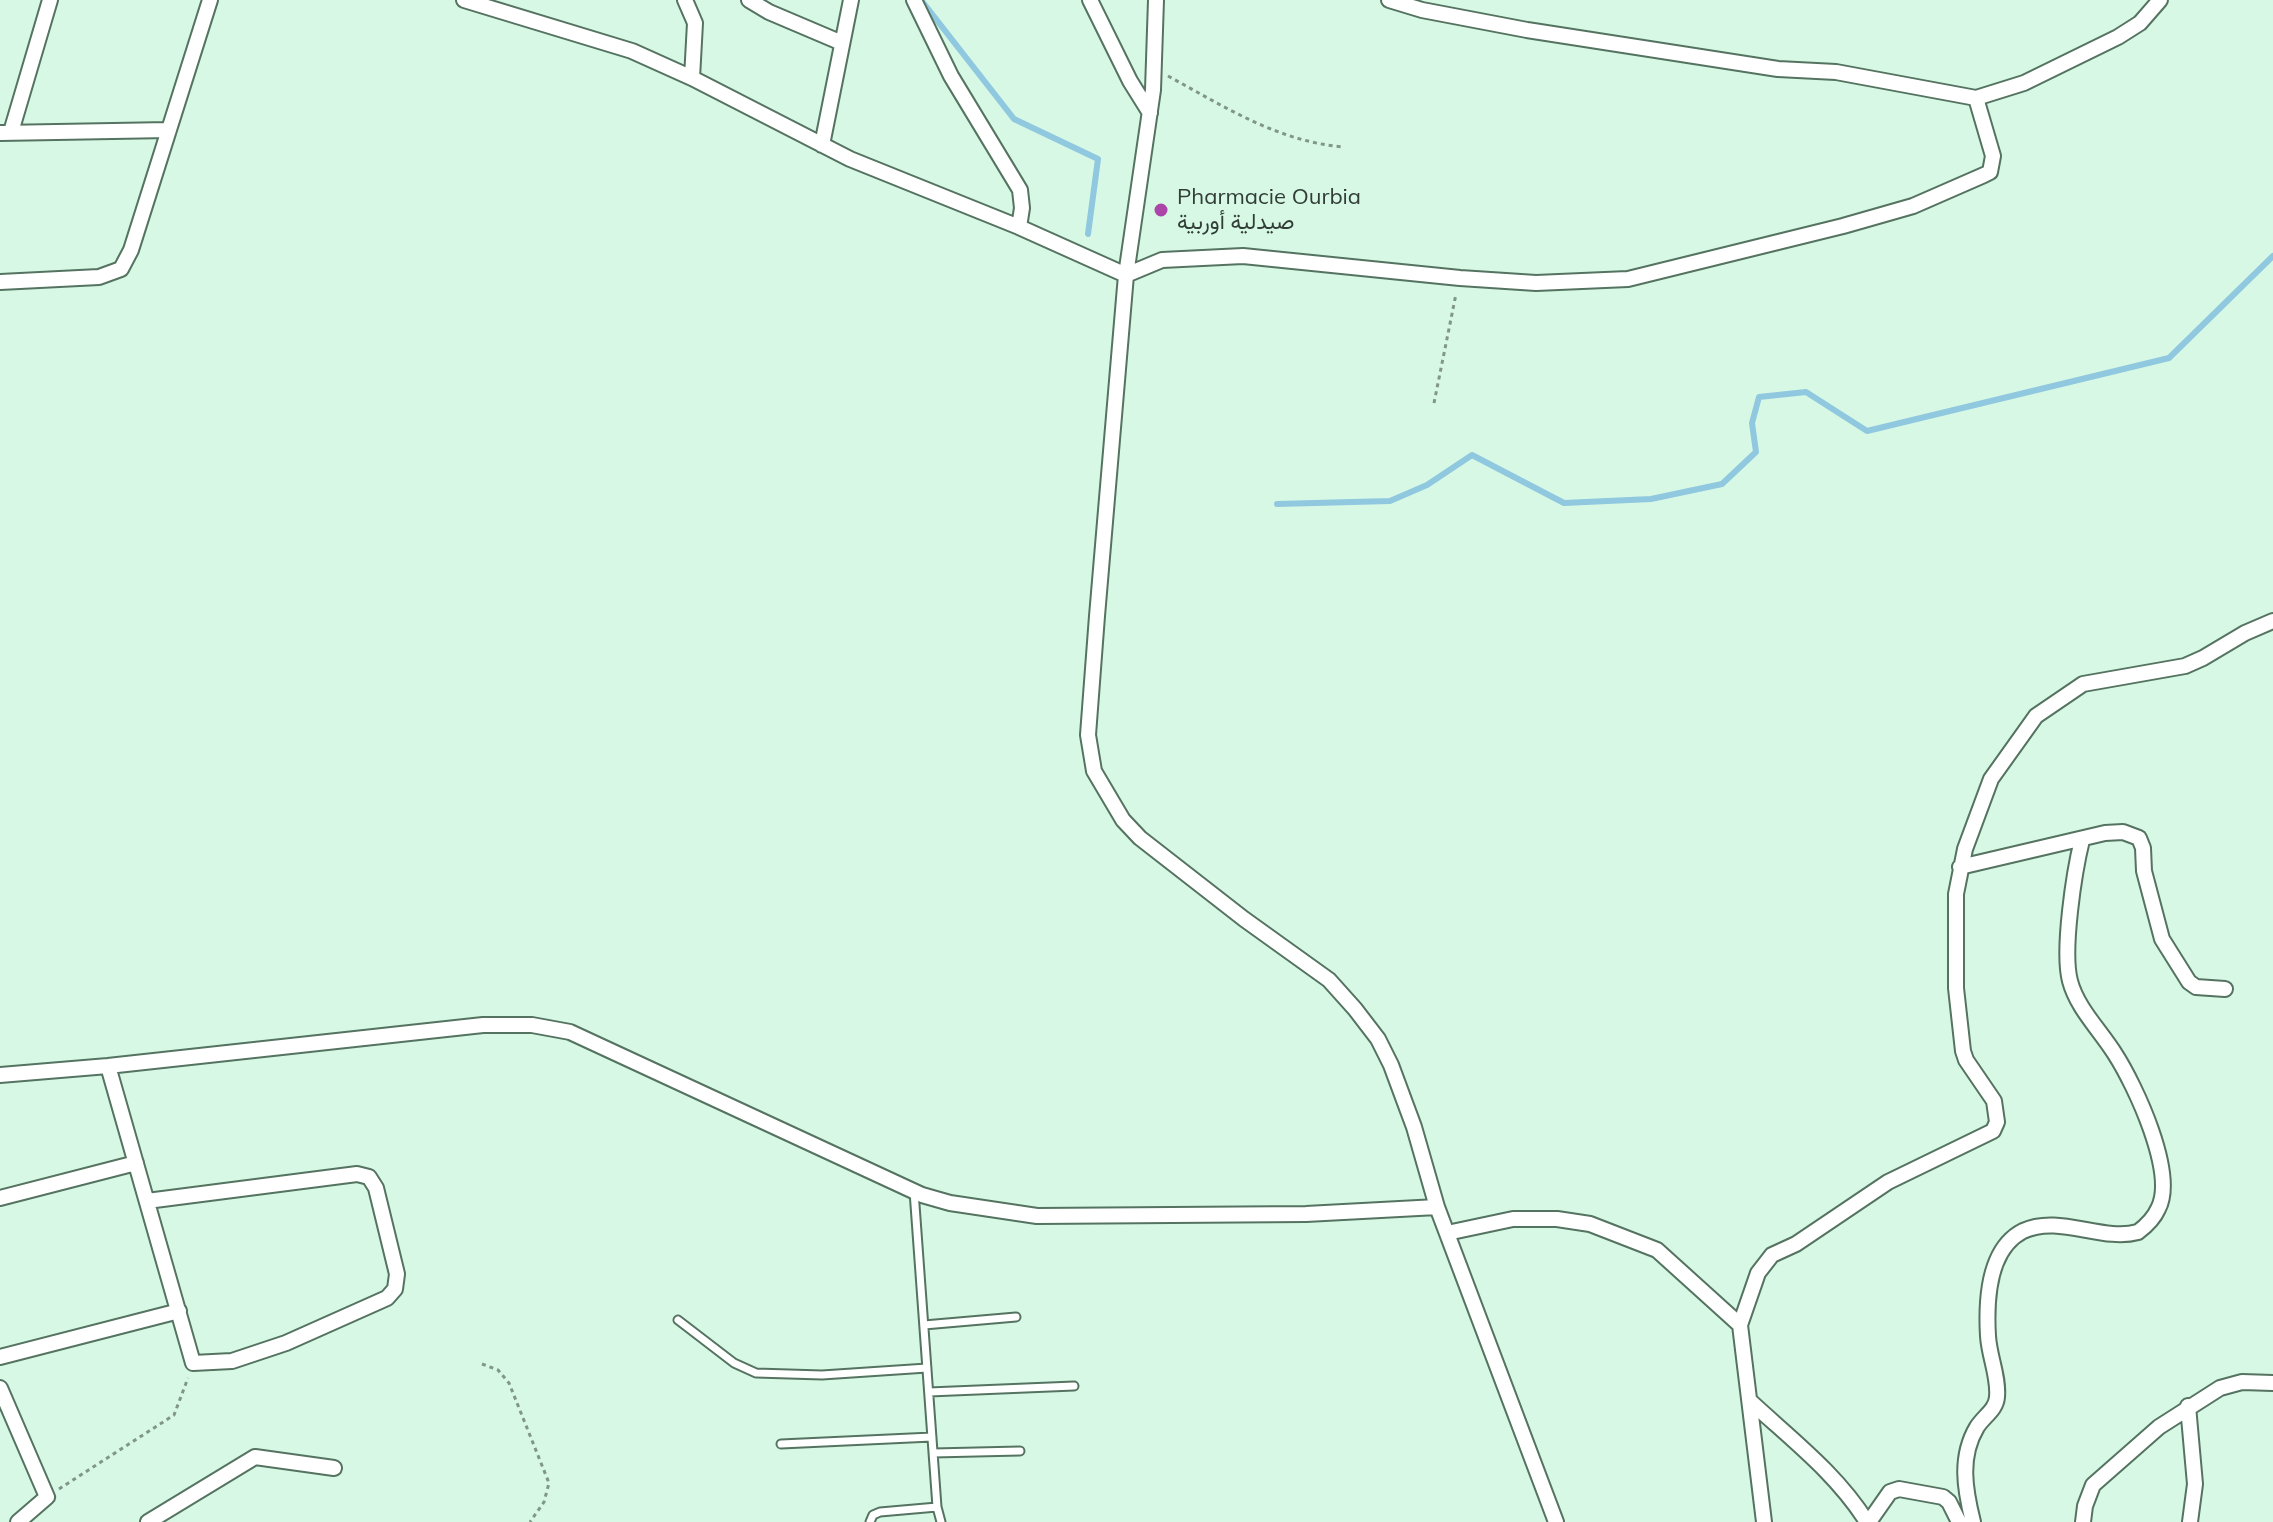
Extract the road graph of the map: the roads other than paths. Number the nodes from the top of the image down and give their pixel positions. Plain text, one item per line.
1 (50, 0) edge
2 (210, 0) edge
3 (464, 0) edge
4 (685, 0) edge
5 (749, 0) edge
6 (851, 0) edge
7 (914, 0) edge
8 (1090, 0) edge
9 (1156, 0) edge
10 (1389, 0) edge
11 (2160, 0) edge
12 (842, 43) junction
13 (692, 78) junction
14 (1976, 98) junction
15 (1150, 113) junction
16 (169, 130) junction
17 (6, 133) edge
18 (822, 145) junction
19 (1019, 227) junction
20 (1126, 275) junction
21 (0, 282) edge
22 (2273, 621) edge
23 (2082, 840) junction
24 (1960, 867) junction
25 (2225, 989) dead end
26 (108, 1066) junction
27 (0, 1075) edge
28 (136, 1163) junction
29 (914, 1191) junction
30 (0, 1198) edge
31 (147, 1201) junction
32 (1437, 1207) junction
33 (1447, 1233) junction
34 (179, 1311) junction
35 (1016, 1317) dead end
36 (678, 1320) dead end
37 (924, 1325) junction
38 (1740, 1325) junction
39 (0, 1357) edge
40 (927, 1368) junction
41 (2273, 1383) edge
42 (1074, 1386) dead end
43 (0, 1388) edge
44 (929, 1392) junction
45 (1750, 1401) junction
46 (2188, 1406) junction
47 (932, 1437) junction
48 (781, 1444) dead end
49 (1020, 1451) dead end
50 (933, 1453) junction
51 (334, 1468) dead end
52 (937, 1507) junction
53 (18, 1522) edge
54 (148, 1522) edge
55 (870, 1522) edge
56 (941, 1522) edge
57 (1556, 1522) edge
58 (1764, 1522) edge
59 (1868, 1522) edge
60 (1959, 1522) edge
61 (1973, 1522) edge
62 (2083, 1522) edge
63 (2190, 1522) edge

1 - 17 street
2 - 16 street
3 - 13 street
4 - 13 street
5 - 12 street
6 - 12 street
7 - 19 street
8 - 15 street
9 - 15 street
10 - 14 street
11 - 14 street
12 - 18 street
13 - 18 street
14 - 20 street
15 - 20 street
16 - 17 street
16 - 21 street
18 - 19 street
19 - 20 street
20 - 32 street
22 - 24 street
23 - 24 street
23 - 25 street
23 - 61 street
24 - 38 street
26 - 27 street
26 - 28 street
26 - 29 street
28 - 30 street
28 - 31 street
29 - 32 street
29 - 37 lane
31 - 34 street
31 - 34 street
32 - 33 street
33 - 38 street
33 - 57 street
34 - 39 street
35 - 37 lane
36 - 40 lane
37 - 40 lane
38 - 45 street
40 - 44 lane
41 - 46 street
42 - 44 lane
43 - 53 street
44 - 47 lane
45 - 58 street
45 - 59 street
46 - 62 street
46 - 63 street
47 - 48 lane
47 - 50 lane
49 - 50 lane
50 - 52 lane
51 - 54 street
52 - 55 lane
52 - 56 lane
59 - 60 street

